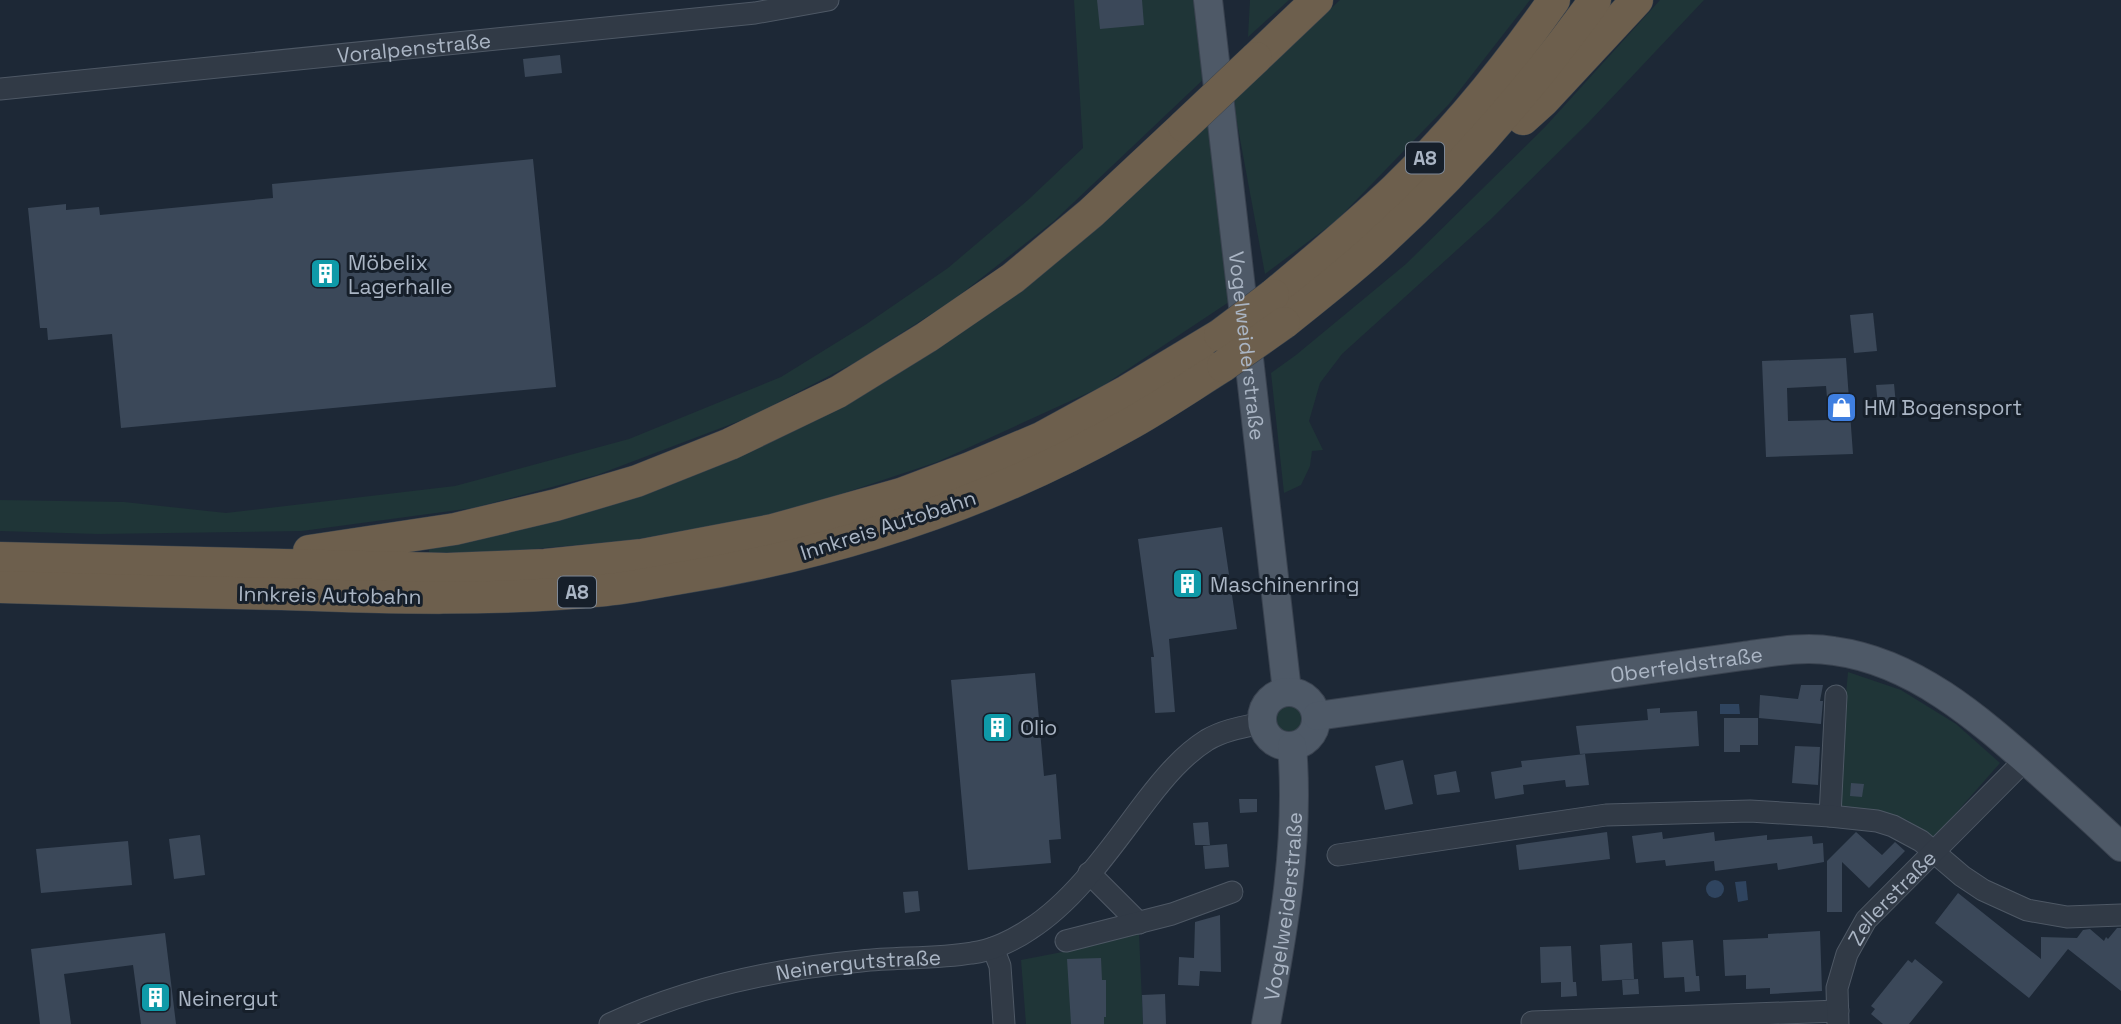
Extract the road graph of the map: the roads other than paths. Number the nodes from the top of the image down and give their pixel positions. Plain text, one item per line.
1 (828, 0) edge
2 (1208, 0) edge
3 (1317, 0) edge
4 (1554, 0) edge
5 (1595, 0) edge
6 (1637, 0) edge
7 (0, 89) edge
8 (1427, 198) junction
9 (1279, 309) junction
10 (0, 558) edge
11 (228, 564) junction
12 (0, 587) edge
13 (1287, 691) junction
14 (1836, 696) dead end
15 (1317, 716) junction
16 (1262, 723) junction
17 (1292, 746) junction
18 (2025, 760) junction
19 (1830, 816) junction
20 (2121, 847) edge
21 (1934, 852) junction
22 (1338, 855) dead end
23 (1089, 873) junction
24 (1232, 892) dead end
25 (2121, 915) edge
26 (1139, 923) junction
27 (1066, 941) dead end
28 (993, 948) junction
29 (1838, 1017) edge
30 (1532, 1022) dead end
31 (610, 1024) edge
32 (1004, 1024) edge
33 (1266, 1024) edge

1 - 7 street, Voralpenstraße
2 - 13 main road, Vogelweiderstraße
3 - 11 highway, bridge
4 - 9 highway, Innkreis Autobahn / A8
5 - 8 highway, Innkreis Autobahn / A8
6 - 8 highway
8 - 9 highway, Innkreis Autobahn / A8
9 - 11 highway, Innkreis Autobahn / A8, bridge
9 - 12 highway, Innkreis Autobahn / A8, bridge
10 - 11 highway, Innkreis Autobahn / A8
13 - 15 main road
13 - 16 main road
14 - 19 street
15 - 17 main road
15 - 18 main road, Oberfeldstraße
16 - 17 main road
16 - 23 street, Neinergutstraße
17 - 33 main road, Vogelweiderstraße
18 - 20 main road, Oberfeldstraße
18 - 21 street
19 - 21 street
19 - 22 street
21 - 25 street, Zellerstraße
21 - 29 street, Zellerstraße
23 - 26 street
23 - 28 street, Neinergutstraße
24 - 26 street
26 - 27 street
28 - 31 street, Neinergutstraße
28 - 32 street
29 - 30 street

